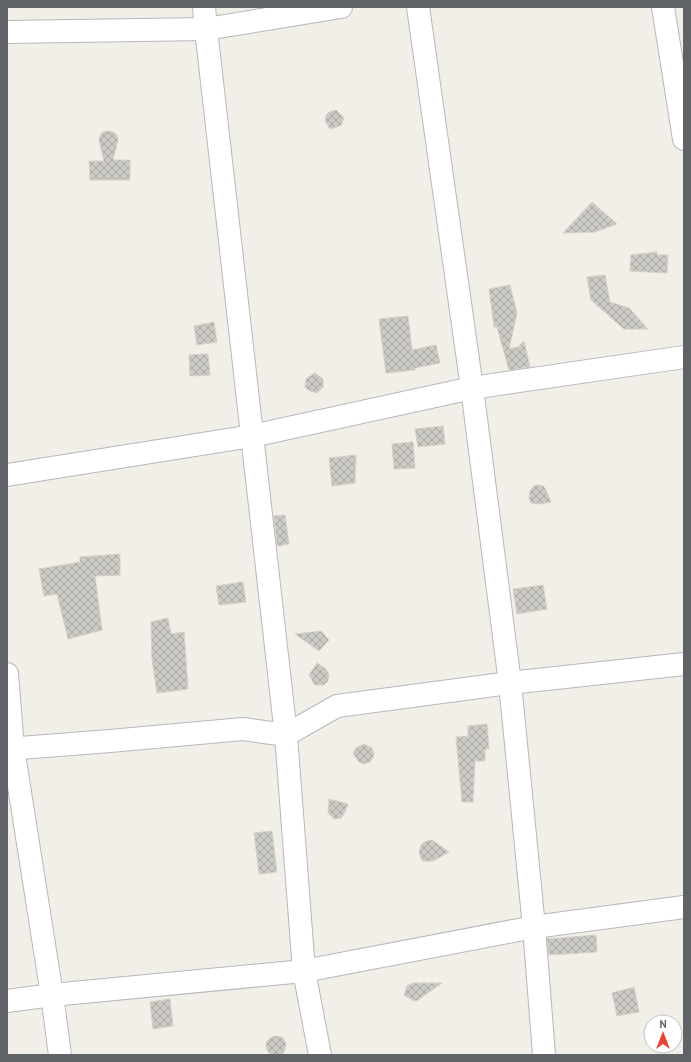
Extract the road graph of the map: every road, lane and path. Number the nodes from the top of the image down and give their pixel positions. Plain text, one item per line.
1 (204, 7) edge
2 (341, 7) edge
3 (418, 7) edge
4 (663, 7) edge
5 (206, 29) junction
6 (7, 32) edge
7 (684, 138) edge
8 (684, 357) edge
9 (472, 388) junction
10 (252, 436) junction
11 (7, 474) edge
12 (684, 664) edge
13 (7, 674) edge
14 (510, 683) junction
15 (286, 736) junction
16 (10, 749) edge
17 (684, 907) edge
18 (534, 927) junction
19 (304, 971) junction
20 (52, 995) junction
21 (7, 1001) edge
22 (60, 1055) edge
23 (320, 1055) edge
24 (544, 1055) edge

1 - 5 street
2 - 5 street
3 - 9 street
4 - 7 street
5 - 6 street
5 - 10 street
8 - 9 street
9 - 10 street
9 - 14 street
10 - 11 street
10 - 15 street
12 - 14 street
13 - 16 street
14 - 15 street
14 - 18 street
15 - 16 street
15 - 19 street
16 - 20 street
17 - 18 street
18 - 19 street
18 - 24 street
19 - 20 street
19 - 23 street
20 - 21 street
20 - 22 street

